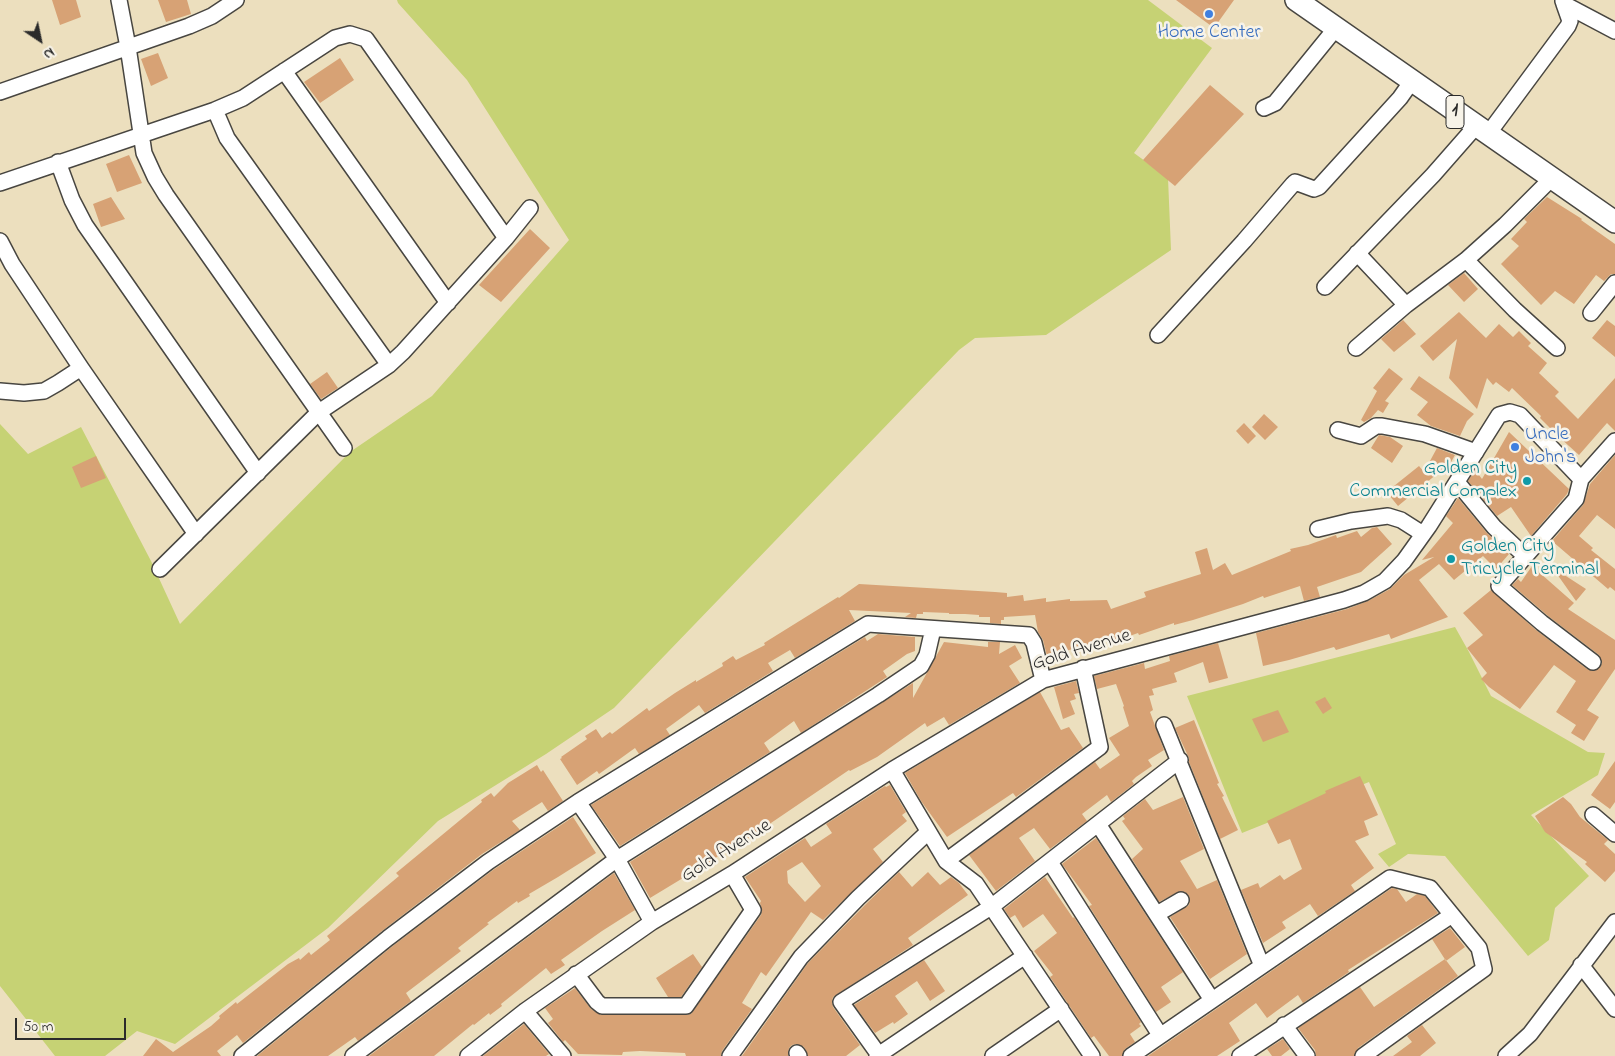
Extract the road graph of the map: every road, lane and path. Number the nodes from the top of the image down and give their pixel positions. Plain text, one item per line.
1 (119, 0) edge
2 (236, 0) edge
3 (1564, 2) edge
4 (1305, 3) edge
5 (1336, 28) junction
6 (1615, 31) edge
7 (128, 47) junction
8 (284, 71) junction
9 (1412, 82) junction
10 (0, 92) edge
11 (1264, 108) dead end
12 (215, 110) junction
13 (1482, 130) junction
14 (141, 135) junction
15 (58, 162) junction
16 (1552, 178) junction
17 (0, 183) edge
18 (530, 208) dead end
19 (1615, 222) edge
20 (506, 238) junction
21 (0, 241) edge
22 (1357, 253) junction
23 (1466, 260) junction
24 (1615, 284) edge
25 (1325, 287) dead end
26 (448, 303) junction
27 (1406, 305) junction
28 (1591, 313) dead end
29 (1158, 335) dead end
30 (1356, 348) dead end
31 (1557, 348) dead end
32 (389, 365) junction
33 (81, 368) junction
34 (0, 390) edge
35 (318, 412) junction
36 (1338, 430) dead end
37 (1615, 441) edge
38 (344, 448) dead end
39 (1476, 452) junction
40 (258, 473) junction
41 (1581, 479) junction
42 (1457, 482) junction
43 (1318, 529) dead end
44 (196, 534) junction
45 (1423, 534) junction
46 (1525, 556) junction
47 (160, 569) dead end
48 (933, 629) junction
49 (1593, 662) dead end
50 (1083, 668) junction
51 (1043, 680) junction
52 (1164, 725) dead end
53 (1180, 760) junction
54 (892, 770) junction
55 (578, 802) junction
56 (1593, 815) dead end
57 (1098, 824) junction
58 (928, 832) junction
59 (1615, 833) edge
60 (617, 859) junction
61 (946, 861) junction
62 (1050, 862) junction
63 (732, 874) junction
64 (1181, 900) dead end
65 (992, 907) junction
66 (1157, 914) junction
67 (1452, 915) junction
68 (652, 922) junction
69 (1615, 922) edge
70 (1025, 956) junction
71 (1582, 965) junction
72 (1262, 966) junction
73 (576, 974) junction
74 (1212, 1000) junction
75 (1061, 1009) junction
76 (1615, 1009) edge
77 (525, 1011) junction
78 (1284, 1025) junction
79 (1160, 1035) junction
80 (878, 1055) edge
81 (242, 1056) edge
82 (353, 1056) edge
83 (468, 1056) edge
84 (563, 1056) edge
85 (730, 1056) edge
86 (993, 1056) edge
87 (1092, 1056) edge
88 (1131, 1056) edge
89 (1240, 1056) edge
90 (1307, 1056) edge
91 (1363, 1056) edge
92 (1506, 1056) edge

1 - 7 street
2 - 7 street
3 - 6 street
3 - 13 street
4 - 5 highway, 1
5 - 9 highway, 1
5 - 11 street
7 - 10 street
7 - 14 street
8 - 12 street
8 - 20 street
8 - 26 street
9 - 13 highway, 1
9 - 29 street
12 - 14 street
12 - 32 street
13 - 16 highway, 1
13 - 22 street
14 - 15 street
14 - 35 street
15 - 17 street
15 - 40 street
16 - 19 highway, 1
16 - 23 street
18 - 20 street
20 - 26 street
21 - 33 street
22 - 25 street
22 - 27 street
23 - 27 street
23 - 31 street
24 - 28 street
26 - 32 street
27 - 30 street
32 - 35 street
33 - 34 street
33 - 44 street
35 - 38 street
35 - 40 street
36 - 39 street
37 - 41 street
39 - 41 street, Gold Avenue
39 - 42 street, Gold Avenue
40 - 44 street
41 - 46 street
42 - 45 street, Gold Avenue
42 - 46 street
43 - 45 street
44 - 47 street
45 - 50 street, Gold Avenue
46 - 49 street
48 - 51 street
48 - 55 street
48 - 60 street
50 - 51 street, Gold Avenue
50 - 61 street
51 - 54 street, Gold Avenue
52 - 53 street
53 - 57 street
53 - 72 street
54 - 58 street
54 - 63 street, Gold Avenue
55 - 60 street
55 - 81 street
56 - 59 street
57 - 62 street
57 - 66 street
58 - 61 street
58 - 85 street
60 - 68 street
60 - 82 street
61 - 65 street
62 - 65 street
62 - 79 street
63 - 68 street, Gold Avenue
63 - 73 street
64 - 66 street
65 - 70 street
65 - 80 street
66 - 74 street
67 - 72 street
67 - 78 street
67 - 91 street
68 - 73 street, Gold Avenue
69 - 71 street
70 - 75 street
70 - 80 street
71 - 76 street
71 - 92 street
72 - 74 street
73 - 77 street, Gold Avenue
74 - 79 street
75 - 86 street
75 - 87 street
77 - 83 street, Gold Avenue
77 - 84 street
78 - 89 street
78 - 90 street
79 - 88 street

